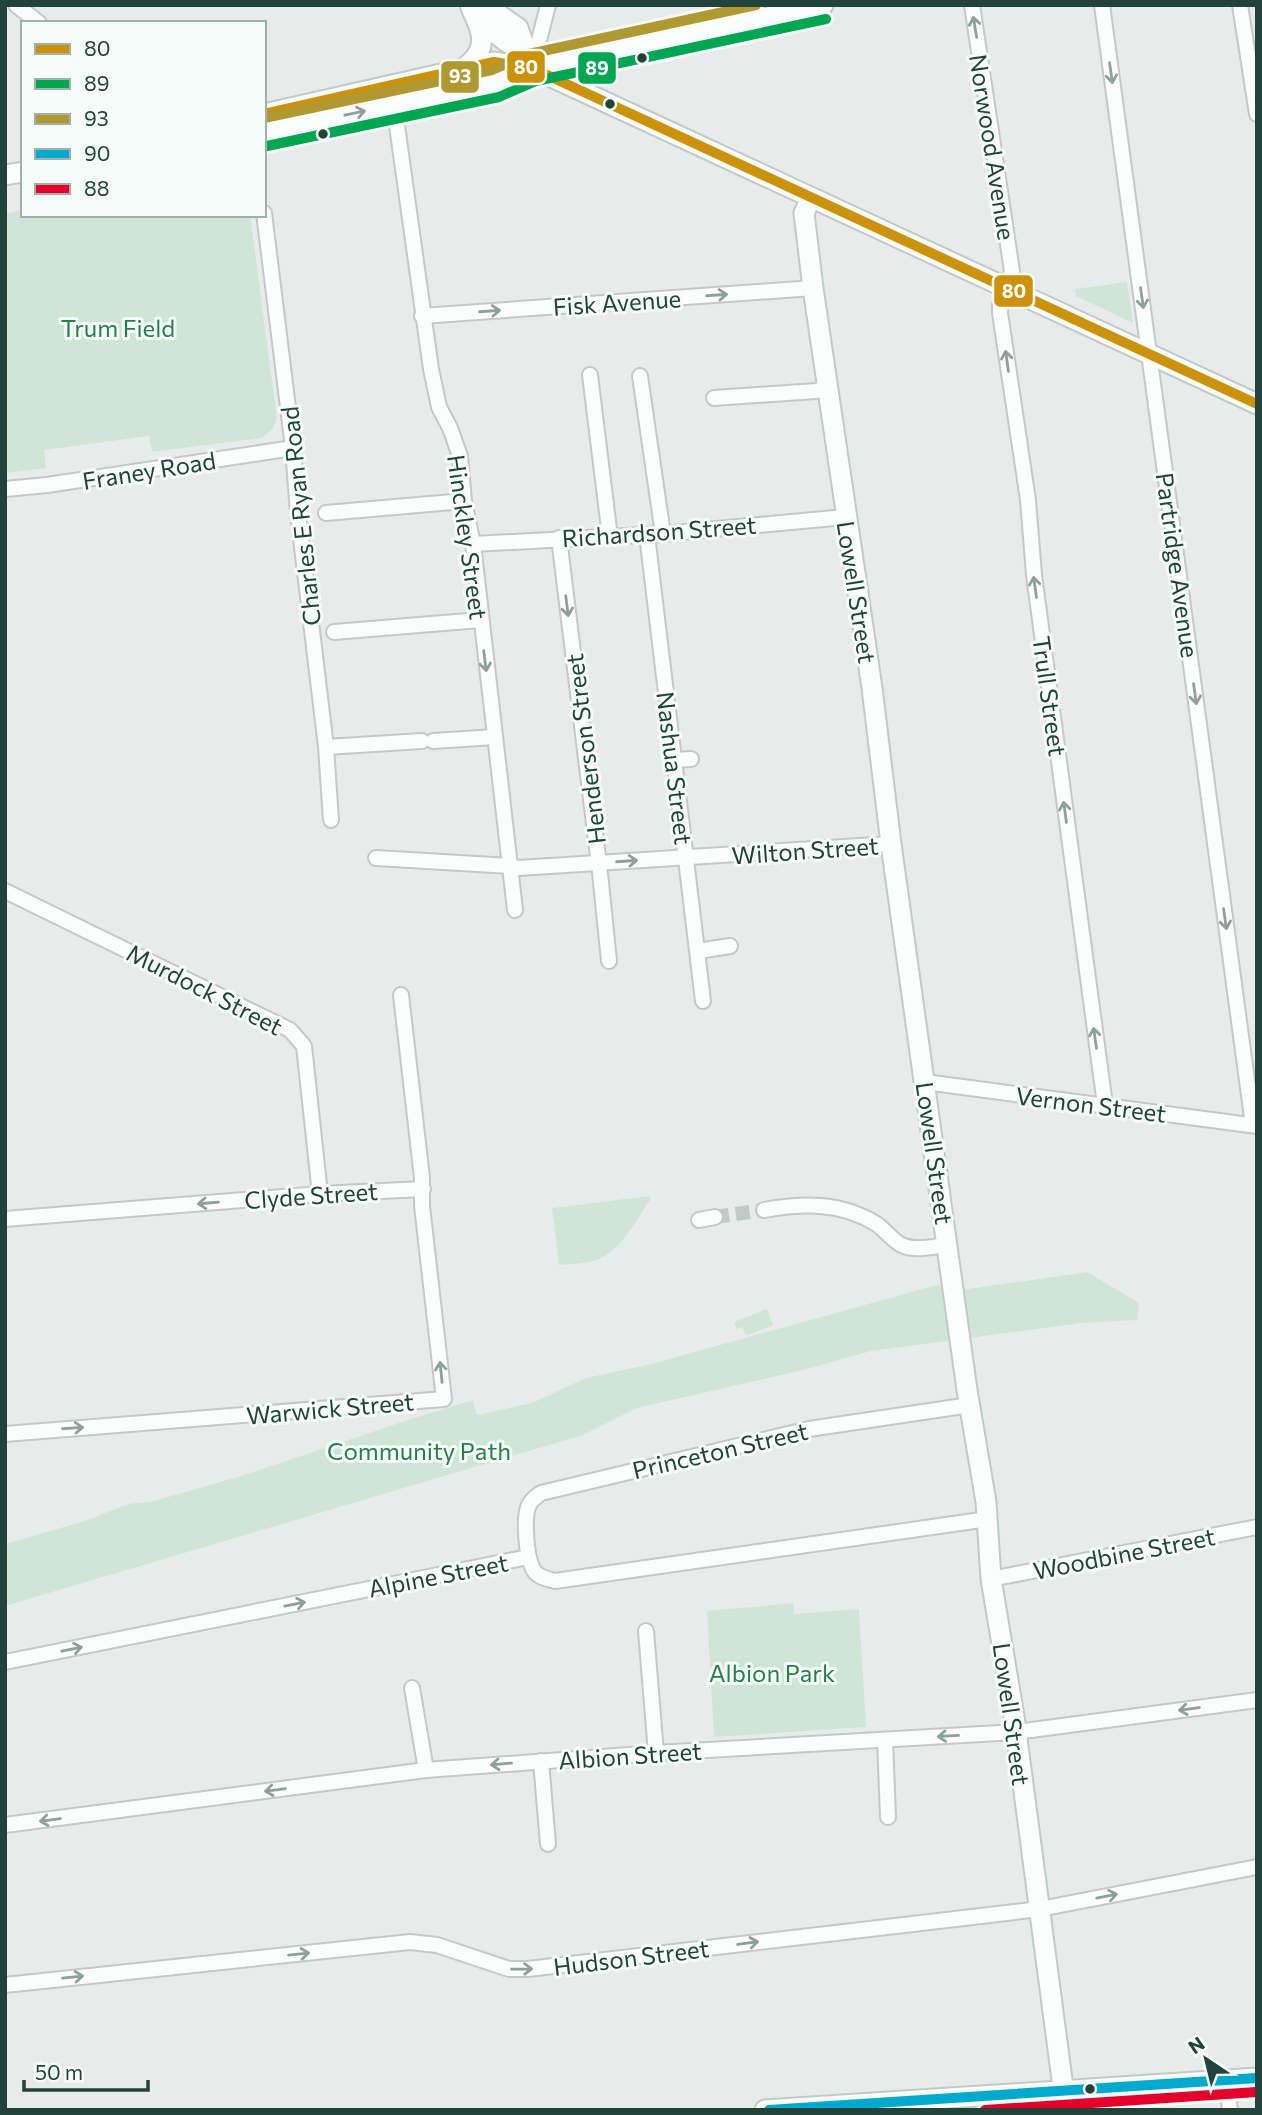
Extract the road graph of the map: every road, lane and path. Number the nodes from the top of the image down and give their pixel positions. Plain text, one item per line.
1 (16, 5) edge
2 (548, 5) edge
3 (823, 5) edge
4 (972, 5) edge
5 (1102, 5) edge
6 (1240, 5) edge
7 (794, 8) edge
8 (477, 10) edge
9 (36, 21) edge
10 (532, 68) junction
11 (463, 69) junction
12 (392, 95) junction
13 (266, 114) edge
14 (1257, 114) edge
15 (266, 131) edge
16 (811, 198) junction
17 (264, 217) edge
18 (813, 288) junction
19 (1007, 288) junction
20 (422, 316) junction
21 (1150, 356) junction
22 (590, 375) dead end
23 (640, 376) dead end
24 (827, 388) junction
25 (714, 398) dead end
26 (1257, 404) edge
27 (293, 449) junction
28 (5, 489) edge
29 (464, 501) junction
30 (326, 513) dead end
31 (845, 517) junction
32 (663, 534) junction
33 (647, 535) junction
34 (610, 537) junction
35 (559, 538) junction
36 (473, 544) junction
37 (480, 620) junction
38 (334, 632) dead end
39 (495, 737) junction
40 (326, 747) junction
41 (691, 759) dead end
42 (674, 760) junction
43 (331, 820) dead end
44 (891, 844) junction
45 (686, 857) junction
46 (376, 858) dead end
47 (599, 863) junction
48 (510, 866) junction
49 (5, 891) edge
50 (515, 909) dead end
51 (730, 946) dead end
52 (698, 951) junction
53 (609, 961) dead end
54 (401, 995) dead end
55 (703, 1001) dead end
56 (925, 1083) junction
57 (1105, 1105) junction
58 (1255, 1126) edge
59 (423, 1189) junction
60 (320, 1194) junction
61 (764, 1210) tunnel mouth
62 (715, 1217) tunnel mouth
63 (5, 1219) edge
64 (699, 1220) dead end
65 (947, 1245) junction
66 (970, 1405) junction
67 (5, 1434) edge
68 (988, 1519) junction
69 (1257, 1527) edge
70 (528, 1557) junction
71 (992, 1579) junction
72 (646, 1631) dead end
73 (5, 1662) edge
74 (412, 1688) dead end
75 (1257, 1700) edge
76 (1016, 1732) junction
77 (885, 1740) junction
78 (656, 1753) junction
79 (541, 1761) junction
80 (426, 1770) junction
81 (888, 1817) dead end
82 (5, 1825) edge
83 (548, 1844) dead end
84 (1257, 1867) edge
85 (1040, 1909) junction
86 (5, 1984) edge
87 (1257, 2078) edge
88 (1226, 2080) junction
89 (1064, 2100) edge
90 (889, 2106) edge
91 (765, 2110) edge
92 (1230, 2110) edge

1 - 9 street
2 - 10 street
3 - 7 main road
19 -> 4 street, Norwood Avenue
5 -> 21 street, Partridge Avenue
6 - 14 street
7 - 10 main road
8 - 10 main road
8 - 11 main road
10 - 11 main road
10 - 12 main road
10 - 16 main road
11 - 12 main road
12 - 13 main road
15 -> 12 main road
12 - 20 street, Hinckley Street
16 - 18 main road, Lowell Street
16 - 19 main road
17 - 27 street, Charles E Ryan Road
20 -> 18 street, Fisk Avenue
18 - 24 main road, Lowell Street
19 - 21 main road
57 -> 19 street, Trull Street
20 - 29 street, Hinckley Street
21 - 26 main road
21 -> 58 street, Partridge Avenue
22 - 34 street
23 - 32 street
24 - 25 street
24 - 31 main road, Lowell Street
27 - 28 street, Franey Road
27 - 40 street, Charles E Ryan Road
29 - 30 street
29 - 36 street, Hinckley Street
31 - 32 street, Richardson Street
31 - 44 main road, Lowell Street
32 - 33 street, Richardson Street
33 - 34 street, Richardson Street
33 - 42 street, Nashua Street
34 - 35 street, Richardson Street
35 - 36 street, Richardson Street
35 -> 47 street, Henderson Street
36 - 37 street, Hinckley Street
37 - 38 street
37 -> 39 street, Hinckley Street
39 - 40 street
39 - 48 street, Hinckley Street
40 - 43 street, Charles E Ryan Road
41 - 42 street
42 - 45 street, Nashua Street
44 - 45 street, Wilton Street
44 - 56 main road, Lowell Street
47 -> 45 street, Wilton Street
45 - 52 street, Nashua Street
46 - 48 street, Wilton Street
47 - 48 street, Wilton Street
47 - 53 street, Henderson Street
48 - 50 street, Hinckley Street
49 - 60 street, Murdock Street
51 - 52 street
52 - 55 street, Nashua Street
54 - 59 street
56 - 57 street, Vernon Street
56 - 65 main road, Lowell Street
57 - 58 street, Vernon Street
59 - 60 street, Clyde Street
67 -> 59 street, Warwick Street
60 -> 63 street, Clyde Street
61 - 65 street
62 - 64 street
65 - 66 main road, Lowell Street
66 - 68 main road, Lowell Street
66 - 70 street, Princeton Street
68 - 70 street, Alpine Street
68 - 71 main road, Lowell Street
69 - 71 street, Woodbine Street
73 -> 70 street, Alpine Street
71 - 76 main road, Lowell Street
72 - 78 street
74 - 80 street
75 -> 76 street, Albion Street
76 -> 77 street, Albion Street
76 - 85 main road, Lowell Street
77 - 78 street, Albion Street
77 - 81 street
78 - 79 street, Albion Street
79 -> 80 street, Albion Street
79 - 83 street
80 -> 82 street, Albion Street
85 -> 84 street, Hudson Street
86 -> 85 street, Hudson Street
85 - 89 main road, Lowell Street
87 - 88 main road
88 - 89 main road
88 - 92 street
89 - 90 main road
90 - 91 main road

